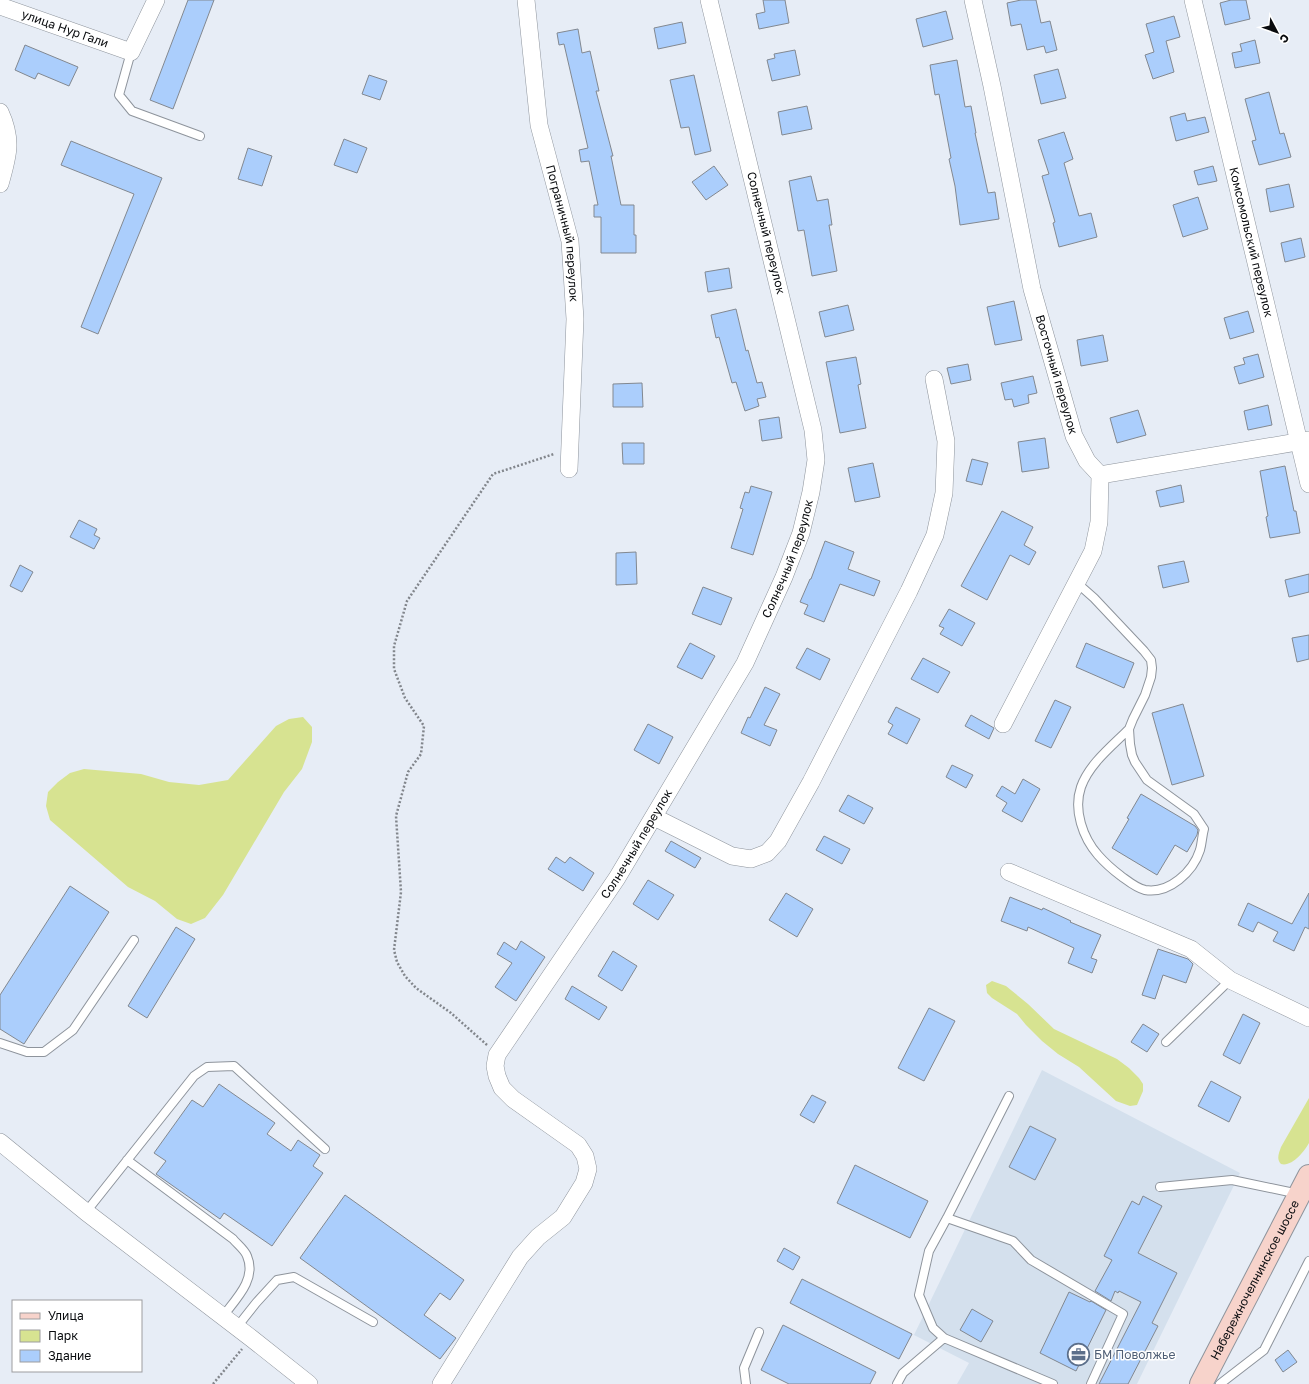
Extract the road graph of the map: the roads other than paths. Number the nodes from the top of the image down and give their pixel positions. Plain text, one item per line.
1 (156, 0) edge
2 (526, 0) edge
3 (709, 0) edge
4 (973, 0) edge
5 (1193, 0) edge
6 (0, 6) edge
7 (131, 52) junction
8 (0, 112) edge
9 (200, 136) dead end
10 (0, 184) edge
11 (934, 379) dead end
12 (1304, 441) edge
13 (569, 469) dead end
14 (1100, 475) junction
15 (1309, 484) edge
16 (1077, 583) junction
17 (1002, 724) dead end
18 (1129, 729) junction
19 (654, 817) junction
20 (1009, 872) dead end
21 (134, 940) dead end
22 (1230, 980) junction
23 (1309, 1018) edge
24 (1166, 1042) dead end
25 (0, 1043) edge
26 (1010, 1096) dead end
27 (0, 1142) edge
28 (324, 1149) dead end
29 (127, 1160) junction
30 (1304, 1185) edge
31 (1160, 1187) dead end
32 (86, 1212) junction
33 (947, 1218) junction
34 (1309, 1261) edge
35 (223, 1316) junction
36 (373, 1322) dead end
37 (237, 1327) junction
38 (759, 1332) dead end
39 (944, 1338) junction
40 (309, 1384) edge
41 (441, 1384) edge
42 (746, 1384) edge
43 (897, 1384) edge
44 (1053, 1384) edge
45 (1091, 1384) edge
46 (1201, 1384) edge
47 (1220, 1384) edge

1 - 7 street
2 - 13 street, Пограничный переулок
3 - 19 street, Солнечный переулок
4 - 14 street, Восточный переулок
5 - 12 street, Комсомольский переулок
6 - 7 street, улица Нур Гали
7 - 9 lane
8 - 10 street
11 - 19 street
12 - 14 street
12 - 15 street, Комсомольский переулок
14 - 16 street
16 - 17 street
16 - 18 lane
18 - 18 lane
19 - 41 street, Солнечный переулок
20 - 22 street
21 - 25 lane
22 - 23 street
22 - 24 lane
26 - 33 lane
27 - 32 street
28 - 29 lane
29 - 32 lane
29 - 35 lane
30 - 31 lane
30 - 46 main road, Набережночелнинское шоссе
32 - 35 street
33 - 39 lane
33 - 45 lane
34 - 47 lane
35 - 37 street
36 - 37 lane
37 - 40 street
38 - 42 lane
39 - 43 lane
39 - 44 lane

